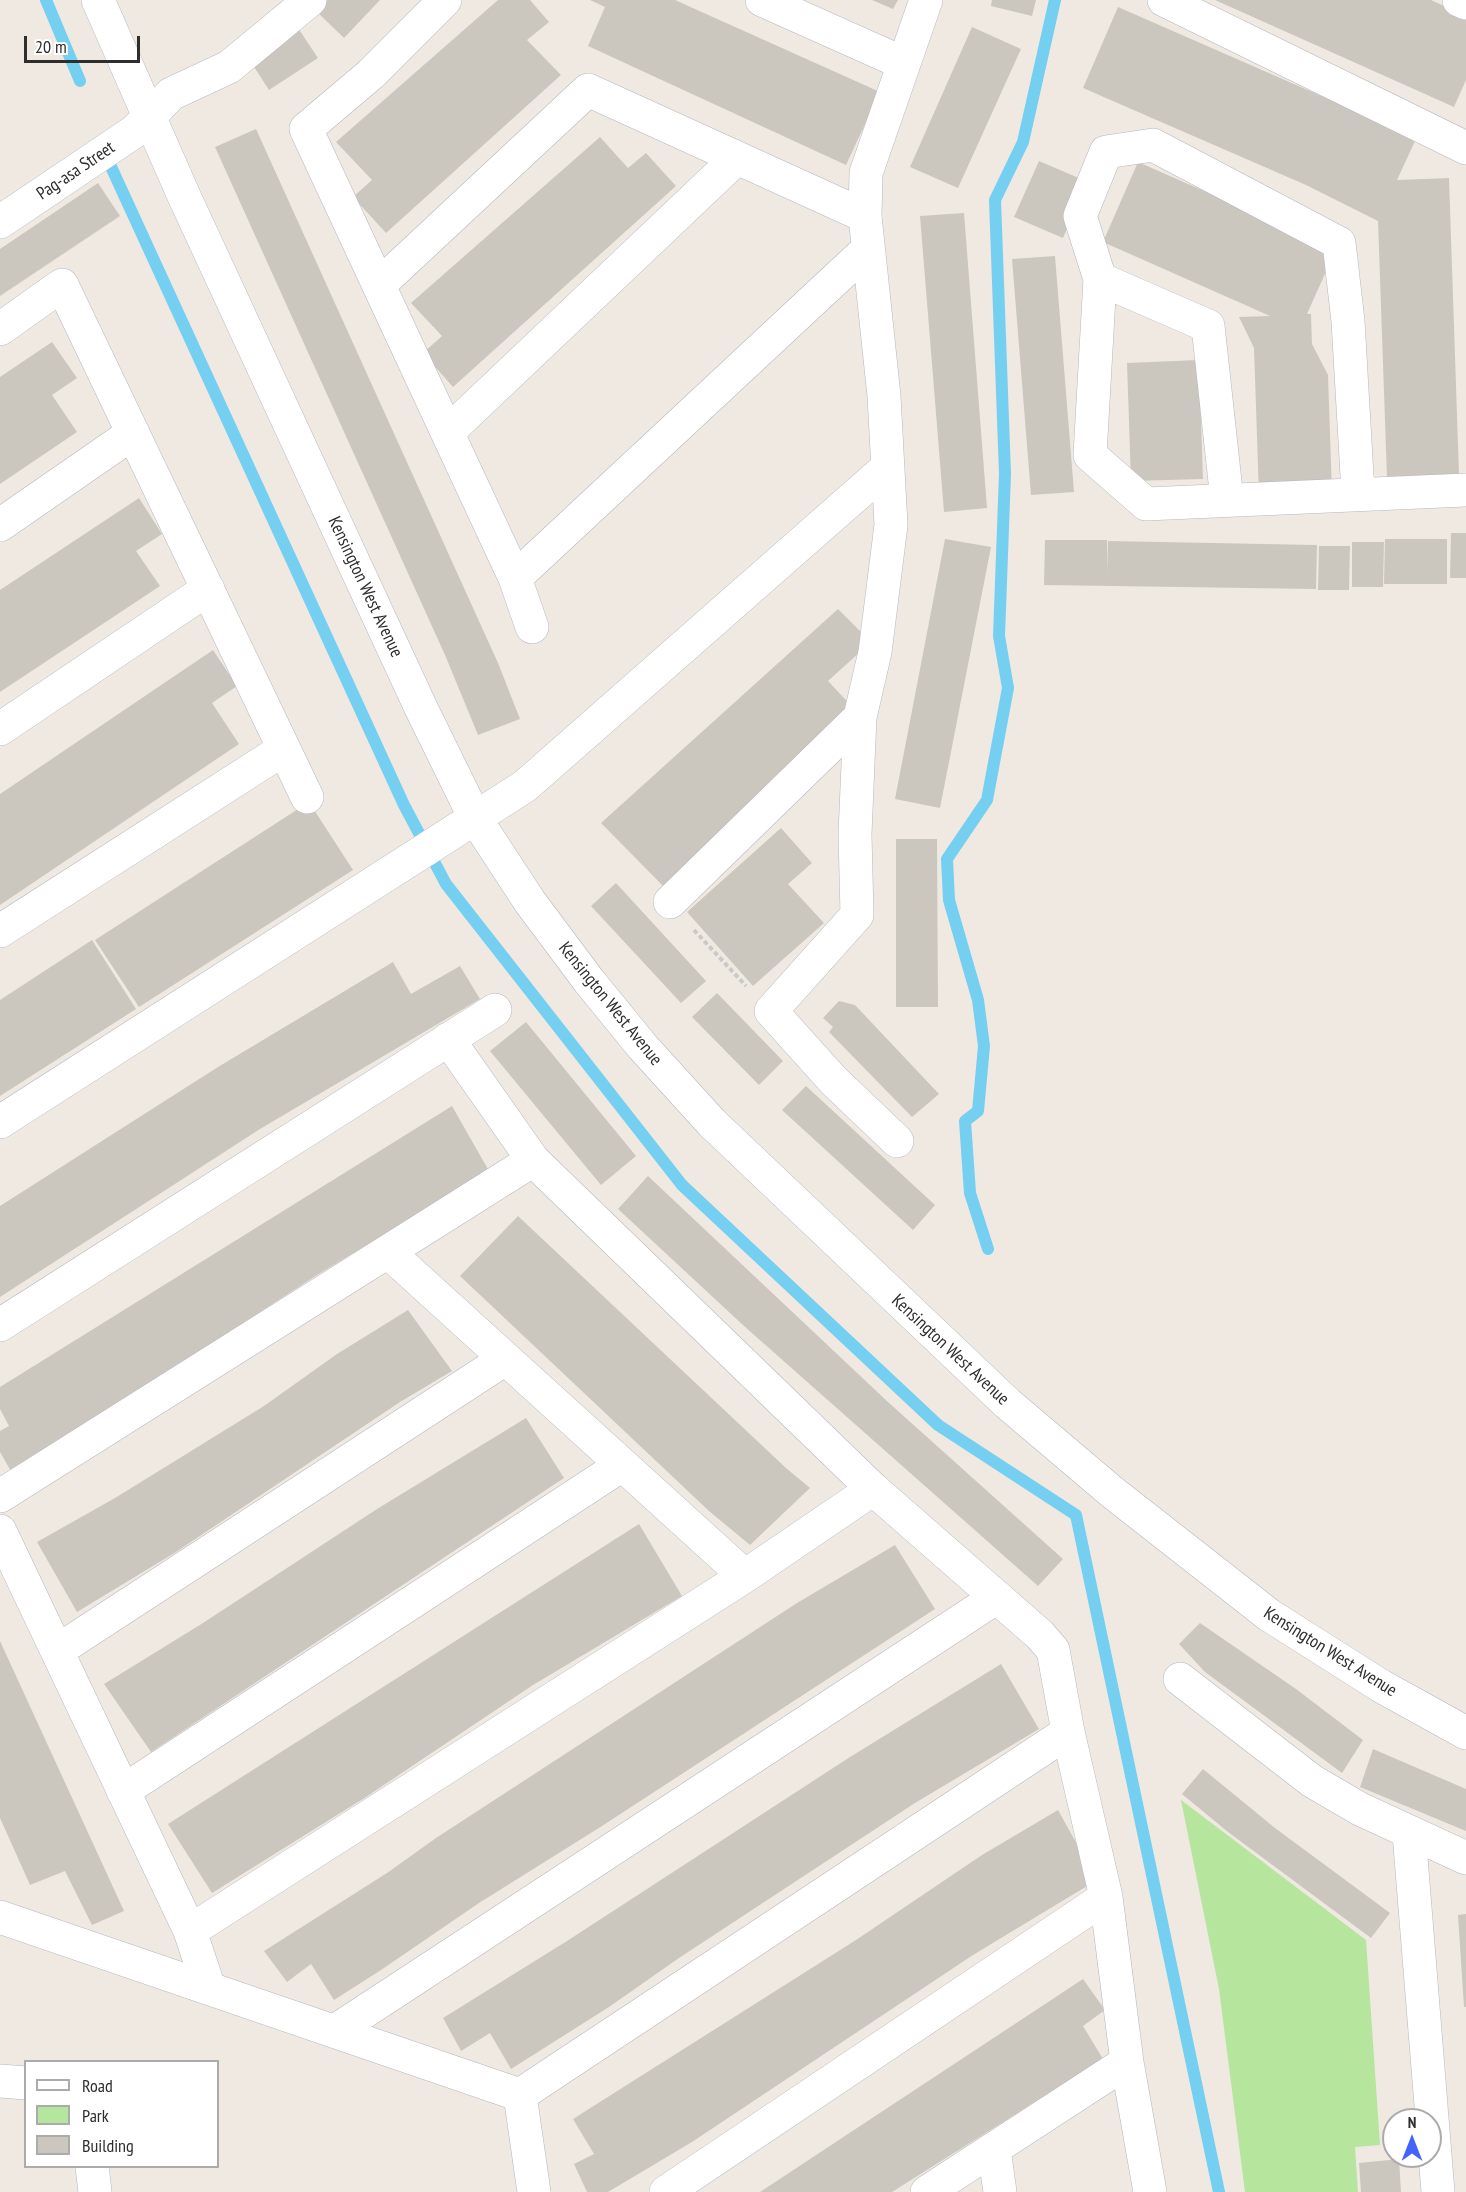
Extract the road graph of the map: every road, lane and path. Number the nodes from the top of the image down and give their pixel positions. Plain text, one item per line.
1 (98, 0) edge
2 (310, 0) edge
3 (445, 0) edge
4 (762, 0) edge
5 (926, 0) edge
6 (1164, 0) edge
7 (1459, 0) edge
8 (1466, 3) edge
9 (903, 63) junction
10 (149, 117) junction
11 (1466, 148) edge
12 (737, 158) junction
13 (865, 216) junction
14 (0, 222) edge
15 (868, 249) junction
16 (1100, 279) junction
17 (379, 285) junction
18 (0, 329) edge
19 (448, 432) junction
20 (133, 433) junction
21 (888, 467) junction
22 (1466, 490) edge
23 (1358, 494) junction
24 (1227, 500) junction
25 (0, 525) edge
26 (515, 578) junction
27 (208, 589) junction
28 (532, 627) dead end
29 (860, 717) junction
30 (0, 729) edge
31 (284, 749) junction
32 (307, 797) dead end
33 (475, 818) junction
34 (670, 902) joint
35 (0, 931) edge
36 (495, 1010) dead end
37 (771, 1011) junction
38 (448, 1039) junction
39 (0, 1122) edge
40 (897, 1141) dead end
41 (533, 1160) junction
42 (388, 1252) junction
43 (0, 1325) edge
44 (505, 1359) junction
45 (622, 1465) junction
46 (873, 1490) junction
47 (0, 1496) edge
48 (0, 1531) edge
49 (745, 1576) junction
50 (997, 1598) junction
51 (57, 1651) junction
52 (1180, 1679) dead end
53 (1068, 1732) junction
54 (1466, 1732) edge
55 (123, 1791) junction
56 (1408, 1833) junction
57 (1466, 1858) edge
58 (1106, 1897) junction
59 (0, 1917) edge
60 (190, 1931) junction
61 (209, 1988) junction
62 (335, 2031) junction
63 (1126, 2062) junction
64 (0, 2081) edge
65 (24, 2083) edge
66 (520, 2095) junction
67 (994, 2149) junction
68 (92, 2168) edge
69 (95, 2192) edge
70 (534, 2192) edge
71 (666, 2192) edge
72 (927, 2192) edge
73 (1000, 2192) edge
74 (1150, 2192) edge
75 (1438, 2192) edge

1 - 10 street, Kensington West Avenue
2 - 10 street, Pag-asa Street
3 - 17 street
4 - 9 street
5 - 9 street
6 - 11 street
7 - 8 street
9 - 13 street
10 - 14 street, Pag-asa Street
10 - 33 street, Kensington West Avenue
12 - 13 street
12 - 17 street
12 - 19 street
13 - 15 street
15 - 21 street
15 - 26 street
16 - 23 street
16 - 24 street
16 - 24 street
17 - 19 street
18 - 20 street
19 - 26 street
20 - 25 street
20 - 27 street
21 - 29 street
21 - 33 street
22 - 23 street
23 - 24 street
26 - 28 street
27 - 30 street
27 - 31 street
29 - 34 street
29 - 37 street
31 - 32 street
31 - 35 street
33 - 39 street
33 - 54 street, Kensington West Avenue
34 - 37 path
36 - 38 street
37 - 40 street
38 - 41 street
38 - 43 street
41 - 42 street
41 - 46 street
42 - 44 street
42 - 47 street
44 - 45 street
44 - 51 street
45 - 49 street
45 - 55 street
46 - 49 street
46 - 50 street
48 - 51 street
49 - 60 street
50 - 53 street
50 - 62 street
51 - 55 street
52 - 56 street
53 - 58 street
53 - 66 street
55 - 60 street
56 - 57 street
56 - 75 street
58 - 63 street
58 - 71 street
59 - 61 street
60 - 61 street
61 - 62 street
62 - 66 street
63 - 67 street
63 - 74 street
64 - 65 street
66 - 70 street
67 - 72 street
67 - 73 street
68 - 69 street

